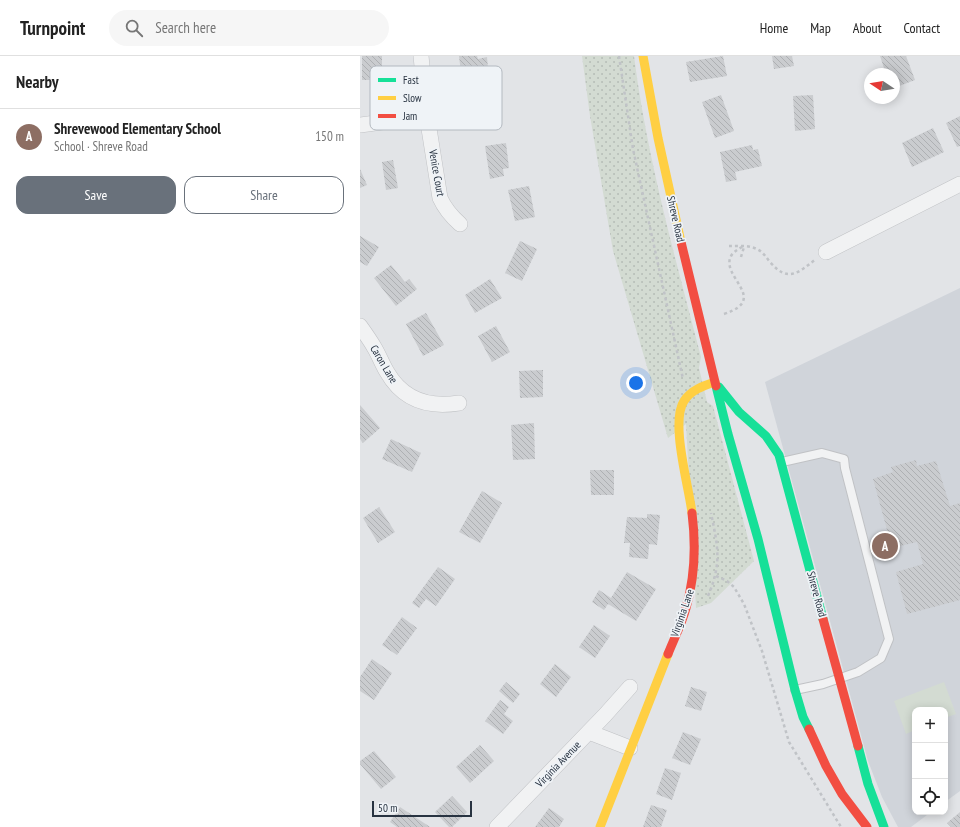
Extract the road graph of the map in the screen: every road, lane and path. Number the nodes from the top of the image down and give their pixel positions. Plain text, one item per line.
1 (421, 56) edge
2 (619, 56) edge
3 (643, 56) edge
4 (422, 66) edge
5 (370, 124) edge
6 (360, 125) edge
7 (429, 130) edge
8 (960, 184) edge
9 (460, 224) dead end
10 (729, 246) dead end
11 (744, 246) junction
12 (826, 252) joint
13 (741, 256) dead end
14 (724, 314) dead end
15 (360, 326) edge
16 (715, 382) junction
17 (687, 397) junction
18 (459, 403) dead end
19 (757, 427) junction
20 (728, 434) junction
21 (781, 462) junction
22 (710, 508) dead end
23 (717, 545) dead end
24 (840, 679) junction
25 (630, 687) dead end
26 (795, 690) junction
27 (589, 732) junction
28 (630, 748) junction
29 (497, 827) edge
30 (600, 827) edge
31 (867, 827) edge
32 (884, 827) edge

1 - 4 street, Venice Court
2 - 17 path
3 - 16 main road, Shreve Road
5 - 6 street
7 - 9 street, Venice Court
8 - 12 street
10 - 11 path
11 - 12 path
11 - 13 path
11 - 14 path
15 - 18 street, Caron Lane
16 - 17 main road
16 - 19 main road, Shreve Road
16 - 20 main road, Shreve Road
17 - 28 main road, Virginia Lane
19 - 20 main road
19 - 21 main road, Shreve Road
20 - 26 main road, Shreve Road
21 - 24 main road, Shreve Road
21 - 24 lane
22 - 23 path
24 - 26 lane
24 - 32 main road, Shreve Road
25 - 27 street
26 - 31 main road, Shreve Road
27 - 28 street, Virginia Avenue
27 - 29 street, Virginia Avenue
28 - 30 main road, Virginia Lane

